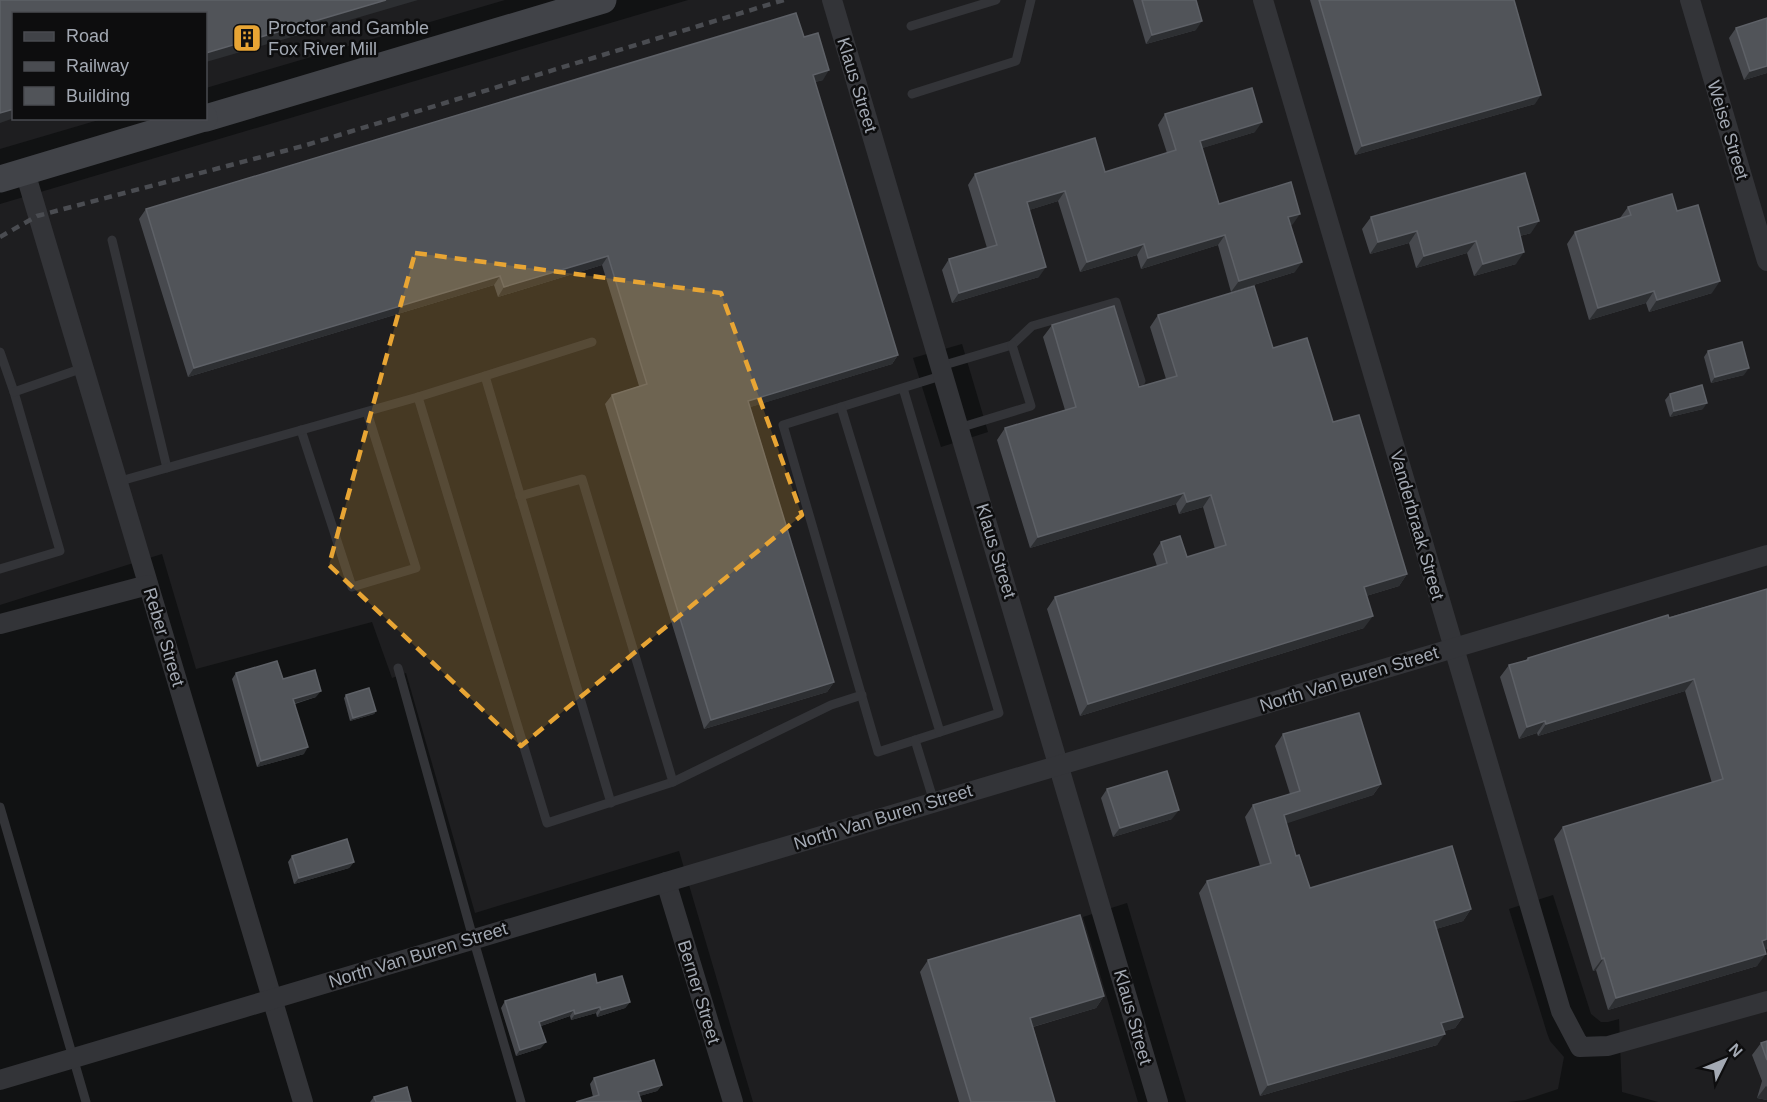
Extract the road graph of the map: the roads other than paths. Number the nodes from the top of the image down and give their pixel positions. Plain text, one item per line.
1 (603, 0) edge
2 (832, 0) edge
3 (996, 0) edge
4 (1031, 0) edge
5 (1263, 0) edge
6 (1690, 0) edge
7 (911, 26) dead end
8 (912, 93) dead end
9 (207, 117) edge
10 (198, 120) edge
11 (12, 176) edge
12 (1764, 237) edge
13 (112, 240) dead end
14 (1767, 261) edge
15 (592, 342) dead end
16 (1012, 345) junction
17 (0, 352) edge
18 (82, 368) junction
19 (942, 371) junction
20 (485, 376) junction
21 (1141, 381) dead end
22 (903, 388) junction
23 (15, 392) junction
24 (418, 397) junction
25 (841, 407) junction
26 (367, 412) junction
27 (959, 428) junction
28 (300, 430) junction
29 (167, 468) junction
30 (117, 482) junction
31 (520, 496) junction
32 (1767, 555) edge
33 (0, 569) edge
34 (148, 585) junction
35 (0, 624) edge
36 (1453, 648) junction
37 (398, 668) dead end
38 (862, 695) junction
39 (940, 732) junction
40 (915, 740) junction
41 (1060, 765) junction
42 (673, 782) junction
43 (934, 802) junction
44 (610, 803) junction
45 (0, 807) edge
46 (666, 882) junction
47 (473, 938) junction
48 (272, 1000) junction
49 (1767, 1001) edge
50 (73, 1059) junction
51 (0, 1080) edge
52 (86, 1102) edge
53 (303, 1102) edge
54 (521, 1102) edge
55 (733, 1102) edge
56 (1158, 1102) edge

1 - 9 street
2 - 19 street, Klaus Street
3 - 7 lane
4 - 8 lane
5 - 36 street, Vanderbraak Street
6 - 12 street, Weise Street
10 - 11 street
11 - 18 street, Reber Street
12 - 14 street, Weise Street
13 - 29 lane
15 - 20 lane
16 - 19 lane
16 - 21 lane
16 - 27 lane
17 - 23 lane
18 - 23 lane
18 - 30 street, Reber Street
19 - 22 lane
19 - 27 street, Klaus Street
20 - 24 lane
20 - 31 lane
22 - 25 lane
22 - 39 lane
23 - 33 lane
24 - 26 lane
24 - 44 lane
25 - 38 lane
25 - 39 lane
26 - 28 lane
26 - 28 lane
27 - 41 street, Klaus Street
28 - 29 lane
29 - 30 lane
30 - 34 street, Reber Street
31 - 42 lane
31 - 44 lane
32 - 36 street, North Van Buren Street
34 - 35 street
34 - 48 street, Reber Street
36 - 41 street, North Van Buren Street
36 - 49 street, Vanderbraak Street
37 - 47 lane
38 - 40 lane
38 - 42 lane
39 - 40 lane
40 - 43 lane
41 - 43 street, North Van Buren Street
41 - 56 street, Klaus Street
42 - 44 lane
43 - 46 street, North Van Buren Street
45 - 50 lane
46 - 47 street, North Van Buren Street
46 - 55 street, Berner Street
47 - 48 street, North Van Buren Street
47 - 54 lane
48 - 50 street, North Van Buren Street
48 - 53 street, Reber Street
50 - 51 street, North Van Buren Street
50 - 52 lane

